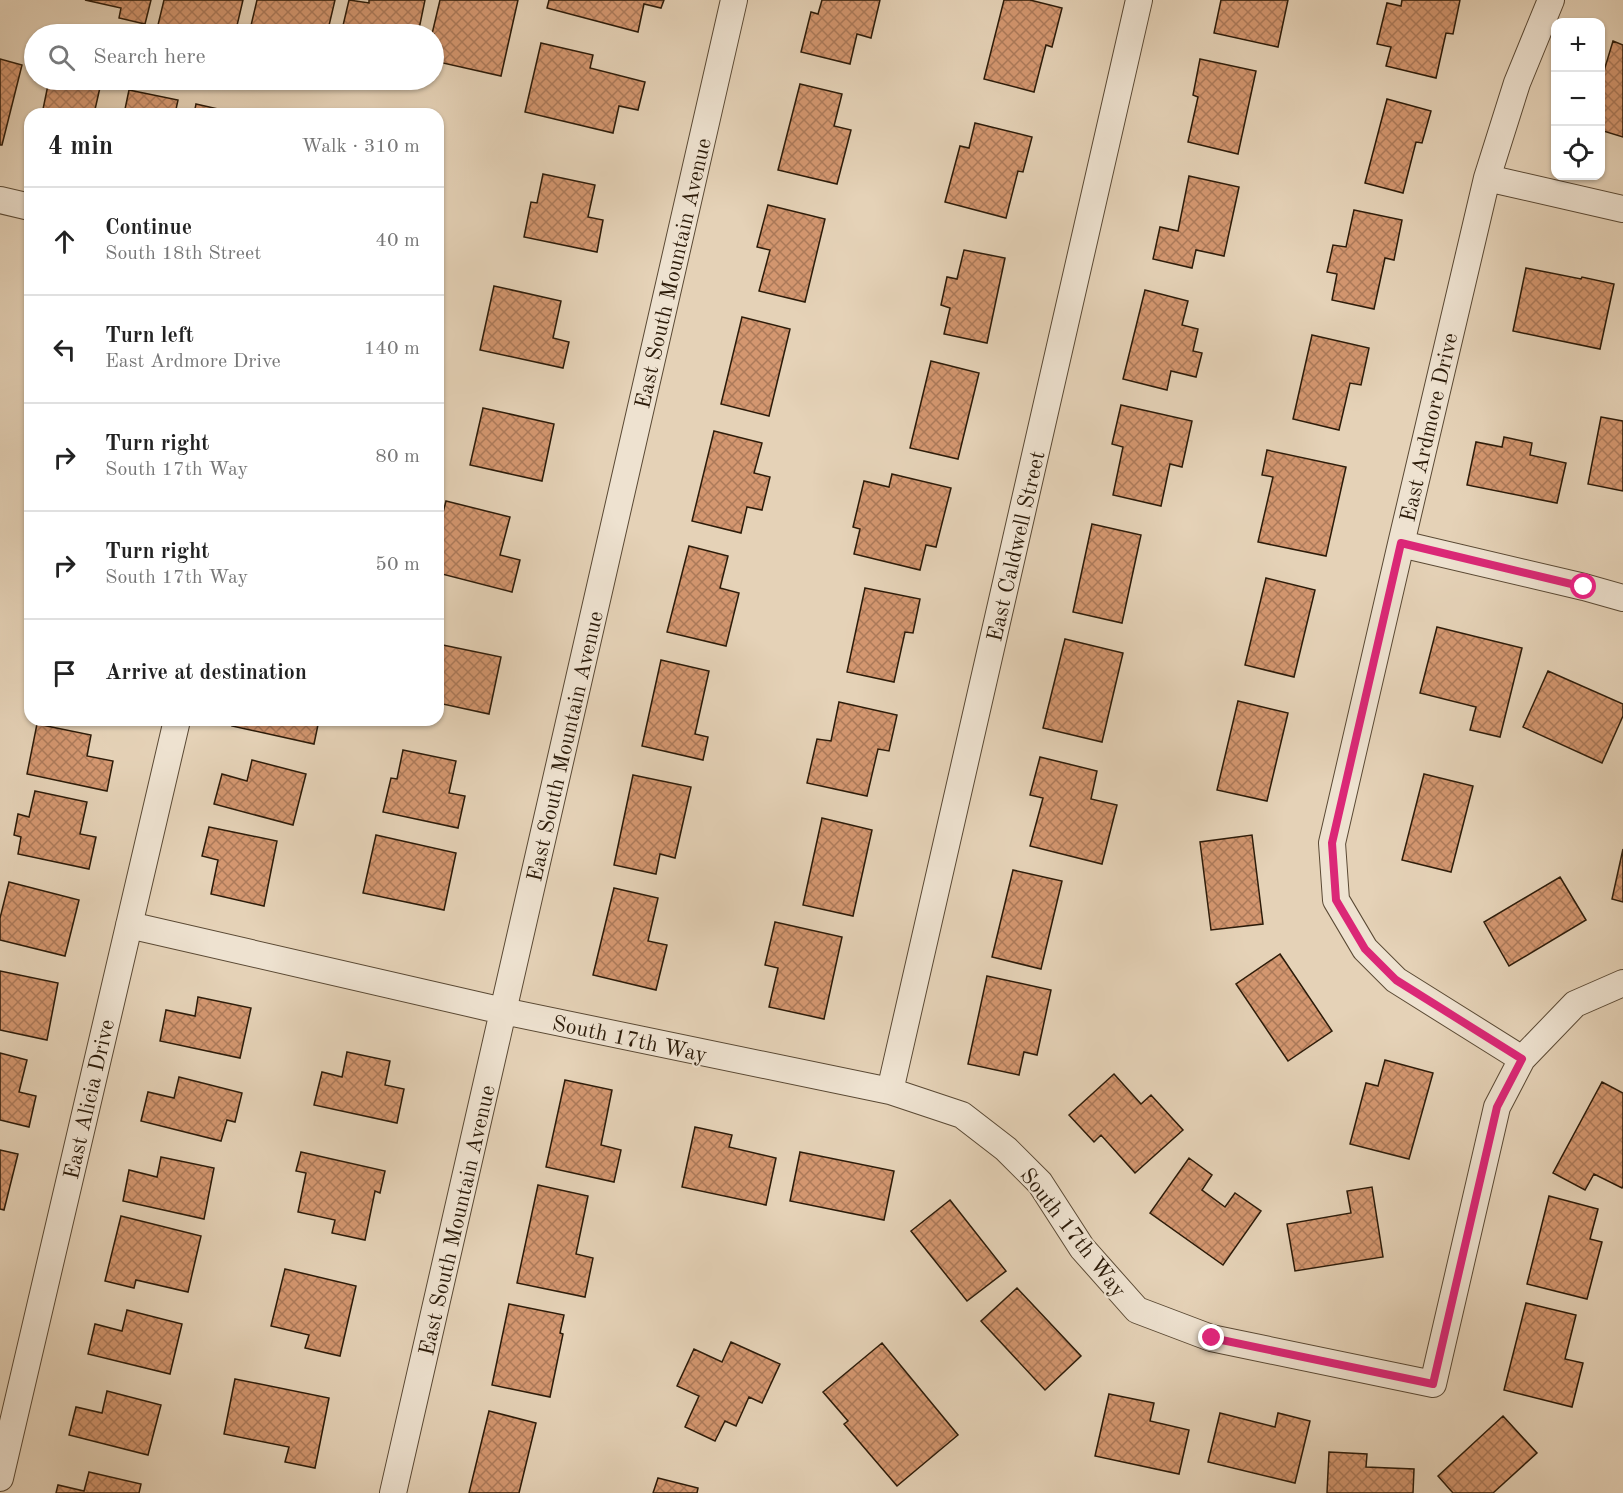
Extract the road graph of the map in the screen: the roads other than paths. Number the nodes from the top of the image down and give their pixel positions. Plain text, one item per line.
1 (734, 0) edge
2 (1139, 0) edge
3 (1551, 0) edge
4 (1487, 178) junction
5 (0, 200) edge
6 (24, 206) edge
7 (1623, 209) edge
8 (1401, 543) junction
9 (1623, 598) edge
10 (176, 726) edge
11 (129, 925) junction
12 (1623, 983) edge
13 (503, 1011) junction
14 (1522, 1059) junction
15 (890, 1091) junction
16 (0, 1478) edge
17 (393, 1493) edge

1 - 13 street, East South Mountain Avenue
2 - 15 street, East Caldwell Street
3 - 4 street, East Ardmore Drive
4 - 7 street
4 - 8 street, East Ardmore Drive
5 - 6 street
8 - 9 street
8 - 14 street, East Ardmore Drive
10 - 11 street, East Alicia Drive
11 - 13 street, South 17th Way
11 - 16 street, East Alicia Drive
12 - 14 street, South 17th Way
13 - 15 street, South 17th Way
13 - 17 street, East South Mountain Avenue
14 - 15 street, South 17th Way

